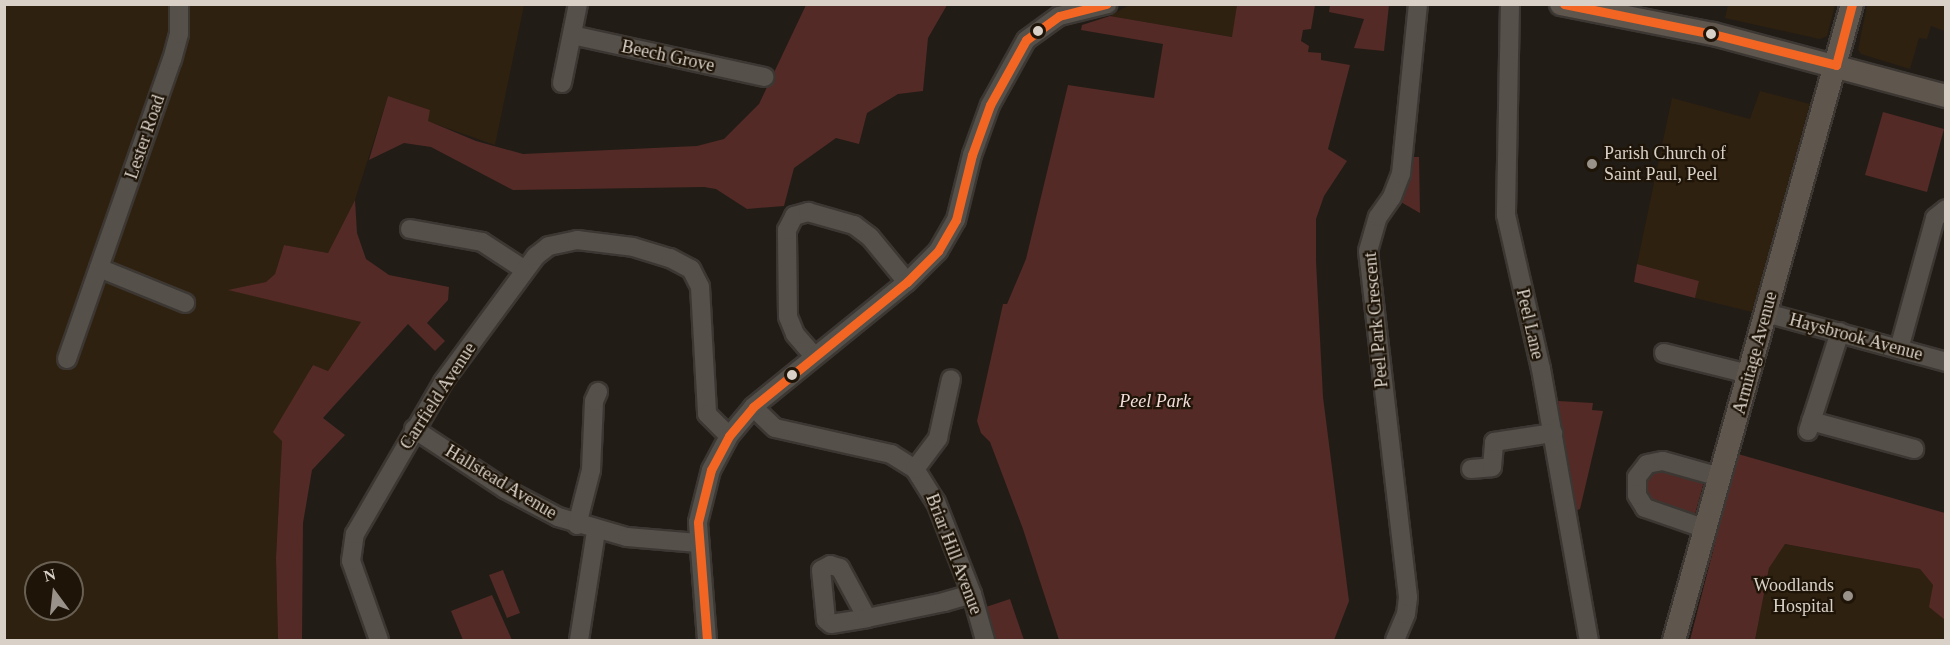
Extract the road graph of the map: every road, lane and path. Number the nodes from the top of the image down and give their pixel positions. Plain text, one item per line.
1 (179, 4) edge
2 (578, 4) edge
3 (1108, 4) edge
4 (1418, 4) edge
5 (1510, 4) edge
6 (1561, 4) edge
7 (1852, 4) edge
8 (1062, 10) edge
9 (572, 35) junction
10 (1836, 65) junction
11 (764, 77) dead end
12 (562, 83) dead end
13 (1946, 96) edge
14 (1946, 209) edge
15 (410, 230) dead end
16 (99, 268) junction
17 (525, 270) junction
18 (907, 282) junction
19 (185, 303) dead end
20 (1766, 313) junction
21 (1840, 332) junction
22 (1899, 349) junction
23 (1664, 353) dead end
24 (814, 356) junction
25 (67, 359) dead end
26 (1946, 362) edge
27 (1749, 374) junction
28 (951, 379) dead end
29 (598, 392) dead end
30 (753, 407) junction
31 (414, 429) junction
32 (1553, 433) junction
33 (729, 436) junction
34 (1910, 442) dead end
35 (915, 469) junction
36 (1471, 469) dead end
37 (1720, 477) junction
38 (577, 525) junction
39 (1707, 529) junction
40 (596, 531) junction
41 (698, 543) junction
42 (972, 594) junction
43 (867, 618) dead end
44 (379, 640) edge
45 (579, 640) edge
46 (707, 640) edge
47 (985, 640) edge
48 (1395, 640) edge
49 (1589, 640) edge
50 (1674, 640) edge

1 - 16 street, Lester Road
2 - 9 street
3 - 8 street
4 - 48 street, Peel Park Crescent
5 - 32 street, Peel Lane
6 - 10 main road
7 - 10 main road, Armitage Avenue
8 - 18 street
9 - 11 street, Beech Grove
9 - 12 street
10 - 13 main road
10 - 20 main road, Armitage Avenue
14 - 22 street
15 - 17 street
16 - 19 street
16 - 25 street, Lester Road
17 - 31 street, Carrfield Avenue
17 - 33 street, Carrfield Avenue
18 - 24 street
18 - 24 street
20 - 21 street, Haysbrook Avenue
20 - 27 main road, Armitage Avenue
21 - 22 street, Haysbrook Avenue
21 - 34 street
22 - 26 street, Haysbrook Avenue
23 - 27 street
24 - 30 street
27 - 37 main road, Armitage Avenue
28 - 35 street
29 - 38 street
30 - 33 street
30 - 35 street, Briar Hill Avenue
31 - 38 street, Hallstead Avenue
31 - 44 street, Carrfield Avenue
32 - 36 street
32 - 49 street, Peel Lane
33 - 41 street
35 - 42 street, Briar Hill Avenue
37 - 39 main road, Armitage Avenue
37 - 39 street
38 - 40 street, Hallstead Avenue
39 - 50 main road, Armitage Avenue
40 - 41 street, Hallstead Avenue
40 - 45 street
41 - 46 street
42 - 43 street
42 - 47 street, Briar Hill Avenue

